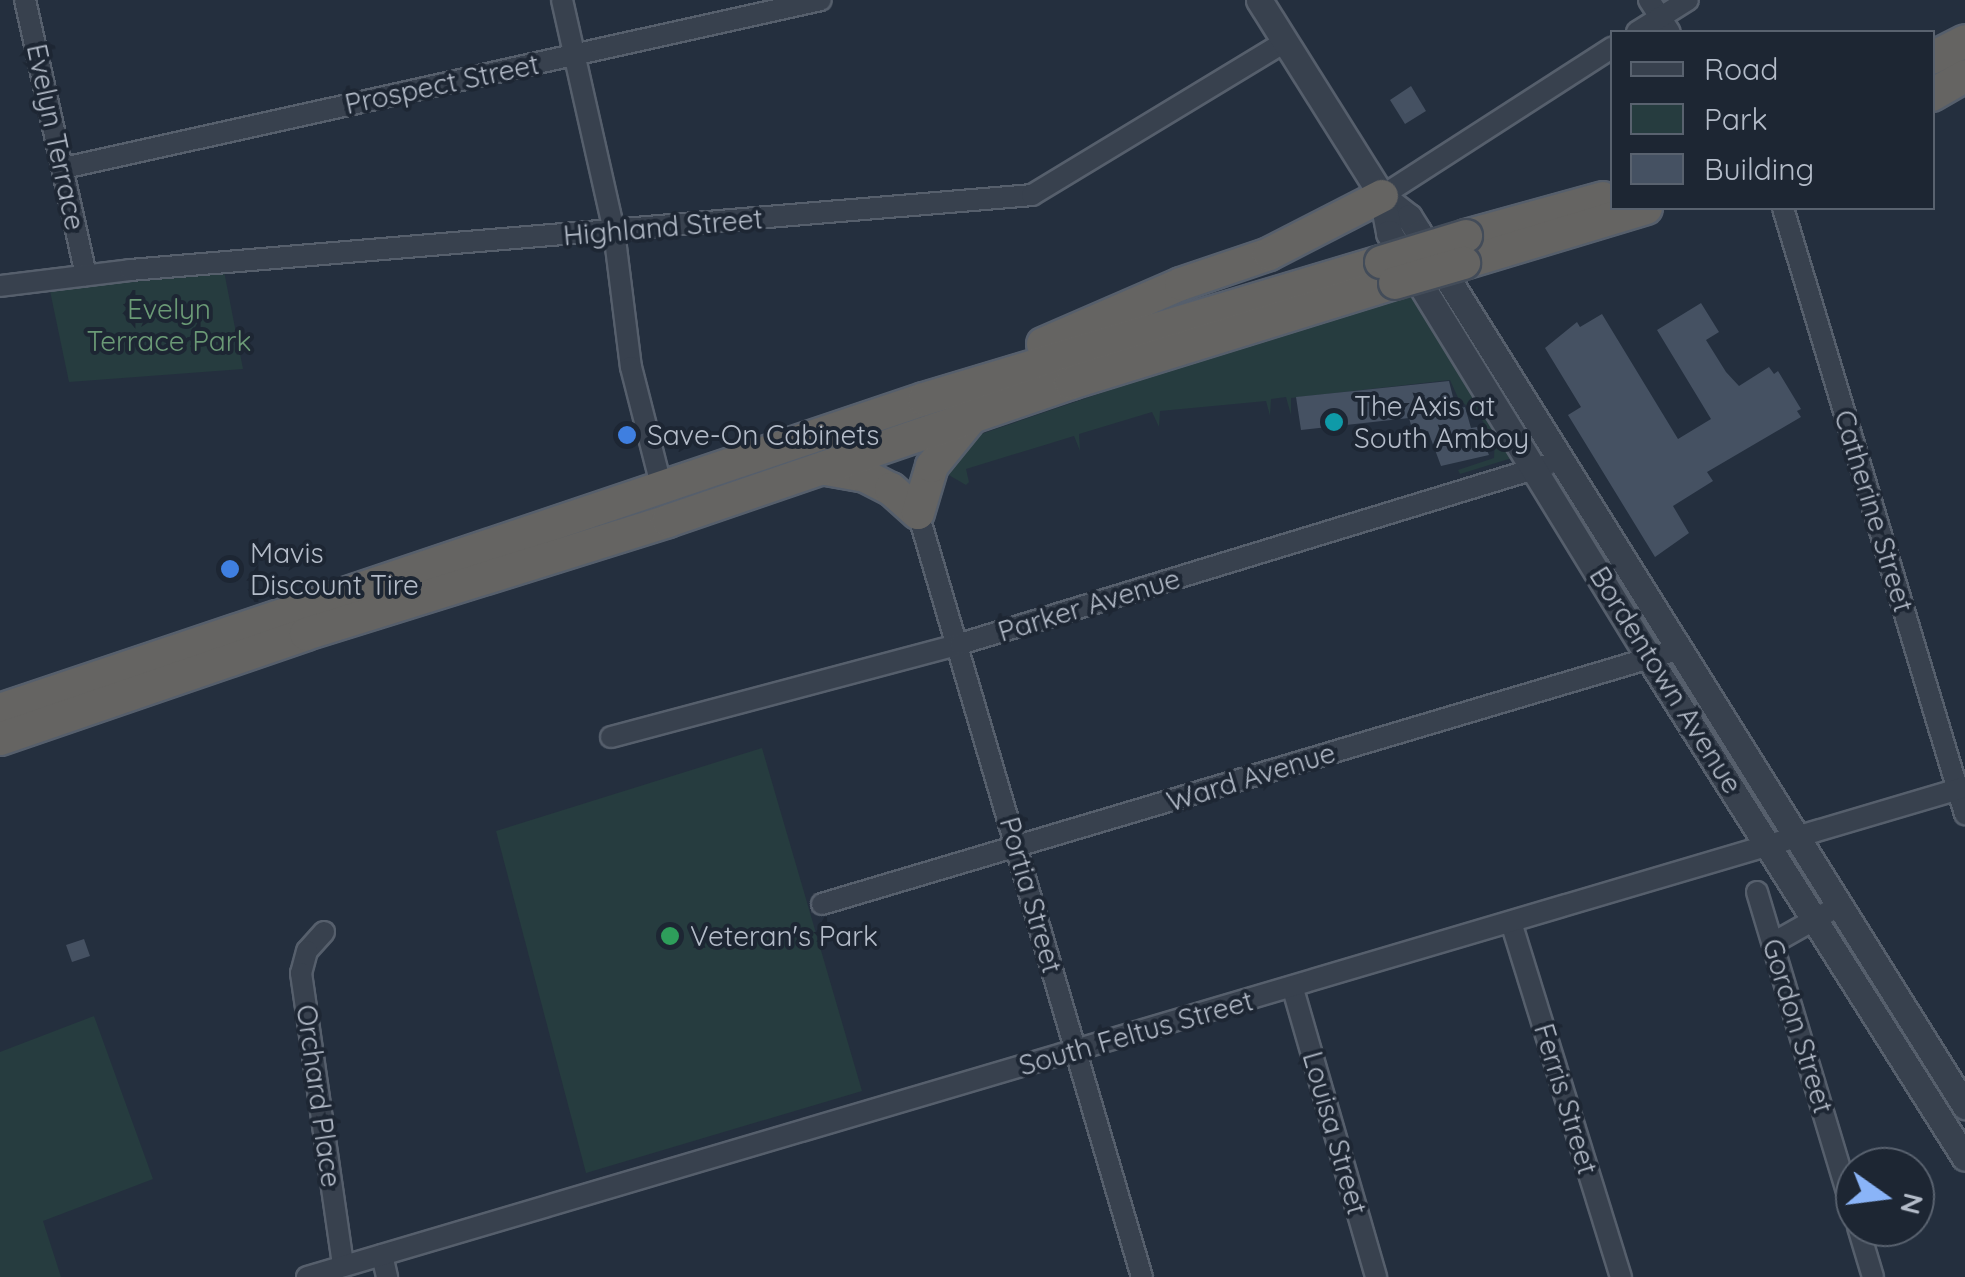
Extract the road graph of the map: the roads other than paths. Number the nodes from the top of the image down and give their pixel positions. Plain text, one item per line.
1 (25, 0) edge
2 (562, 0) edge
3 (821, 0) edge
4 (1259, 0) edge
5 (1688, 0) edge
6 (1660, 17) edge
7 (1965, 41) edge
8 (1284, 42) junction
9 (1610, 49) edge
10 (574, 55) junction
11 (1935, 56) edge
12 (1965, 76) edge
13 (1935, 93) edge
14 (64, 168) junction
15 (1382, 196) junction
16 (1610, 196) edge
17 (1637, 210) edge
18 (1784, 210) edge
19 (614, 231) junction
20 (1465, 250) junction
21 (1388, 273) junction
22 (86, 275) junction
23 (0, 286) edge
24 (1475, 343) junction
25 (924, 400) junction
26 (972, 417) junction
27 (1562, 458) junction
28 (820, 468) junction
29 (1538, 470) junction
30 (662, 489) junction
31 (918, 513) junction
32 (960, 644) junction
33 (1680, 648) junction
34 (1649, 658) junction
35 (0, 710) edge
36 (611, 737) dead end
37 (0, 739) edge
38 (1961, 788) edge
39 (1965, 814) edge
40 (1797, 834) junction
41 (1770, 843) junction
42 (1017, 847) junction
43 (1757, 892) dead end
44 (822, 904) dead end
45 (1827, 912) junction
46 (1511, 922) junction
47 (324, 932) dead end
48 (1773, 943) junction
49 (1293, 989) junction
50 (1077, 1050) junction
51 (1965, 1106) edge
52 (1835, 1151) edge
53 (1965, 1158) edge
54 (1864, 1247) edge
55 (382, 1254) junction
56 (343, 1266) junction
57 (306, 1277) edge
58 (387, 1277) edge
59 (1142, 1277) edge
60 (1376, 1277) edge
61 (1620, 1277) edge
62 (1873, 1277) edge

1 - 14 street, Evelyn Terrace
2 - 10 street
3 - 10 street, Prospect Street
4 - 8 street, Bordentown Avenue
5 - 6 street
7 - 11 highway
8 - 15 street, Bordentown Avenue
8 - 19 street, Highland Street
9 - 15 street
10 - 14 street, Prospect Street
10 - 19 street
12 - 13 highway
14 - 22 street, Evelyn Terrace
15 - 24 street, Bordentown Avenue
15 - 25 highway
16 - 20 highway
17 - 20 highway
18 - 38 street, Catherine Street
19 - 22 street, Highland Street
19 - 30 street
20 - 21 highway, bridge
21 - 25 highway
21 - 26 highway
22 - 23 street, Highland Street
24 - 27 street, Bordentown Avenue
24 - 29 street, Bordentown Avenue
25 - 30 highway
26 - 28 highway
26 - 31 highway
27 - 29 street, Parker Avenue
27 - 33 street, Bordentown Avenue
28 - 31 highway
28 - 37 highway
29 - 32 street, Parker Avenue
29 - 34 street, Bordentown Avenue
30 - 35 highway
31 - 32 street, Portia Street
32 - 36 street, Parker Avenue
32 - 42 street, Portia Street
33 - 34 street, Ward Avenue
33 - 40 street, Bordentown Avenue
34 - 41 street, Bordentown Avenue
34 - 42 street, Ward Avenue
38 - 39 street, Catherine Street
38 - 40 street, South Feltus Street
40 - 41 street, South Feltus Street
40 - 45 street, Bordentown Avenue
41 - 45 street, Bordentown Avenue
41 - 46 street, South Feltus Street
42 - 44 street, Ward Avenue
42 - 50 street, Portia Street
43 - 48 street, Gordon Street
45 - 48 street
45 - 51 street, Bordentown Avenue
45 - 53 street, Bordentown Avenue
46 - 49 street, South Feltus Street
46 - 61 street, Ferris Street
47 - 56 street, Orchard Place
48 - 52 street, Gordon Street
49 - 50 street, South Feltus Street
49 - 60 street, Louisa Street
50 - 55 street, South Feltus Street
50 - 59 street, Portia Street
54 - 62 street
55 - 56 street, South Feltus Street
55 - 58 street
56 - 57 street, South Feltus Street

